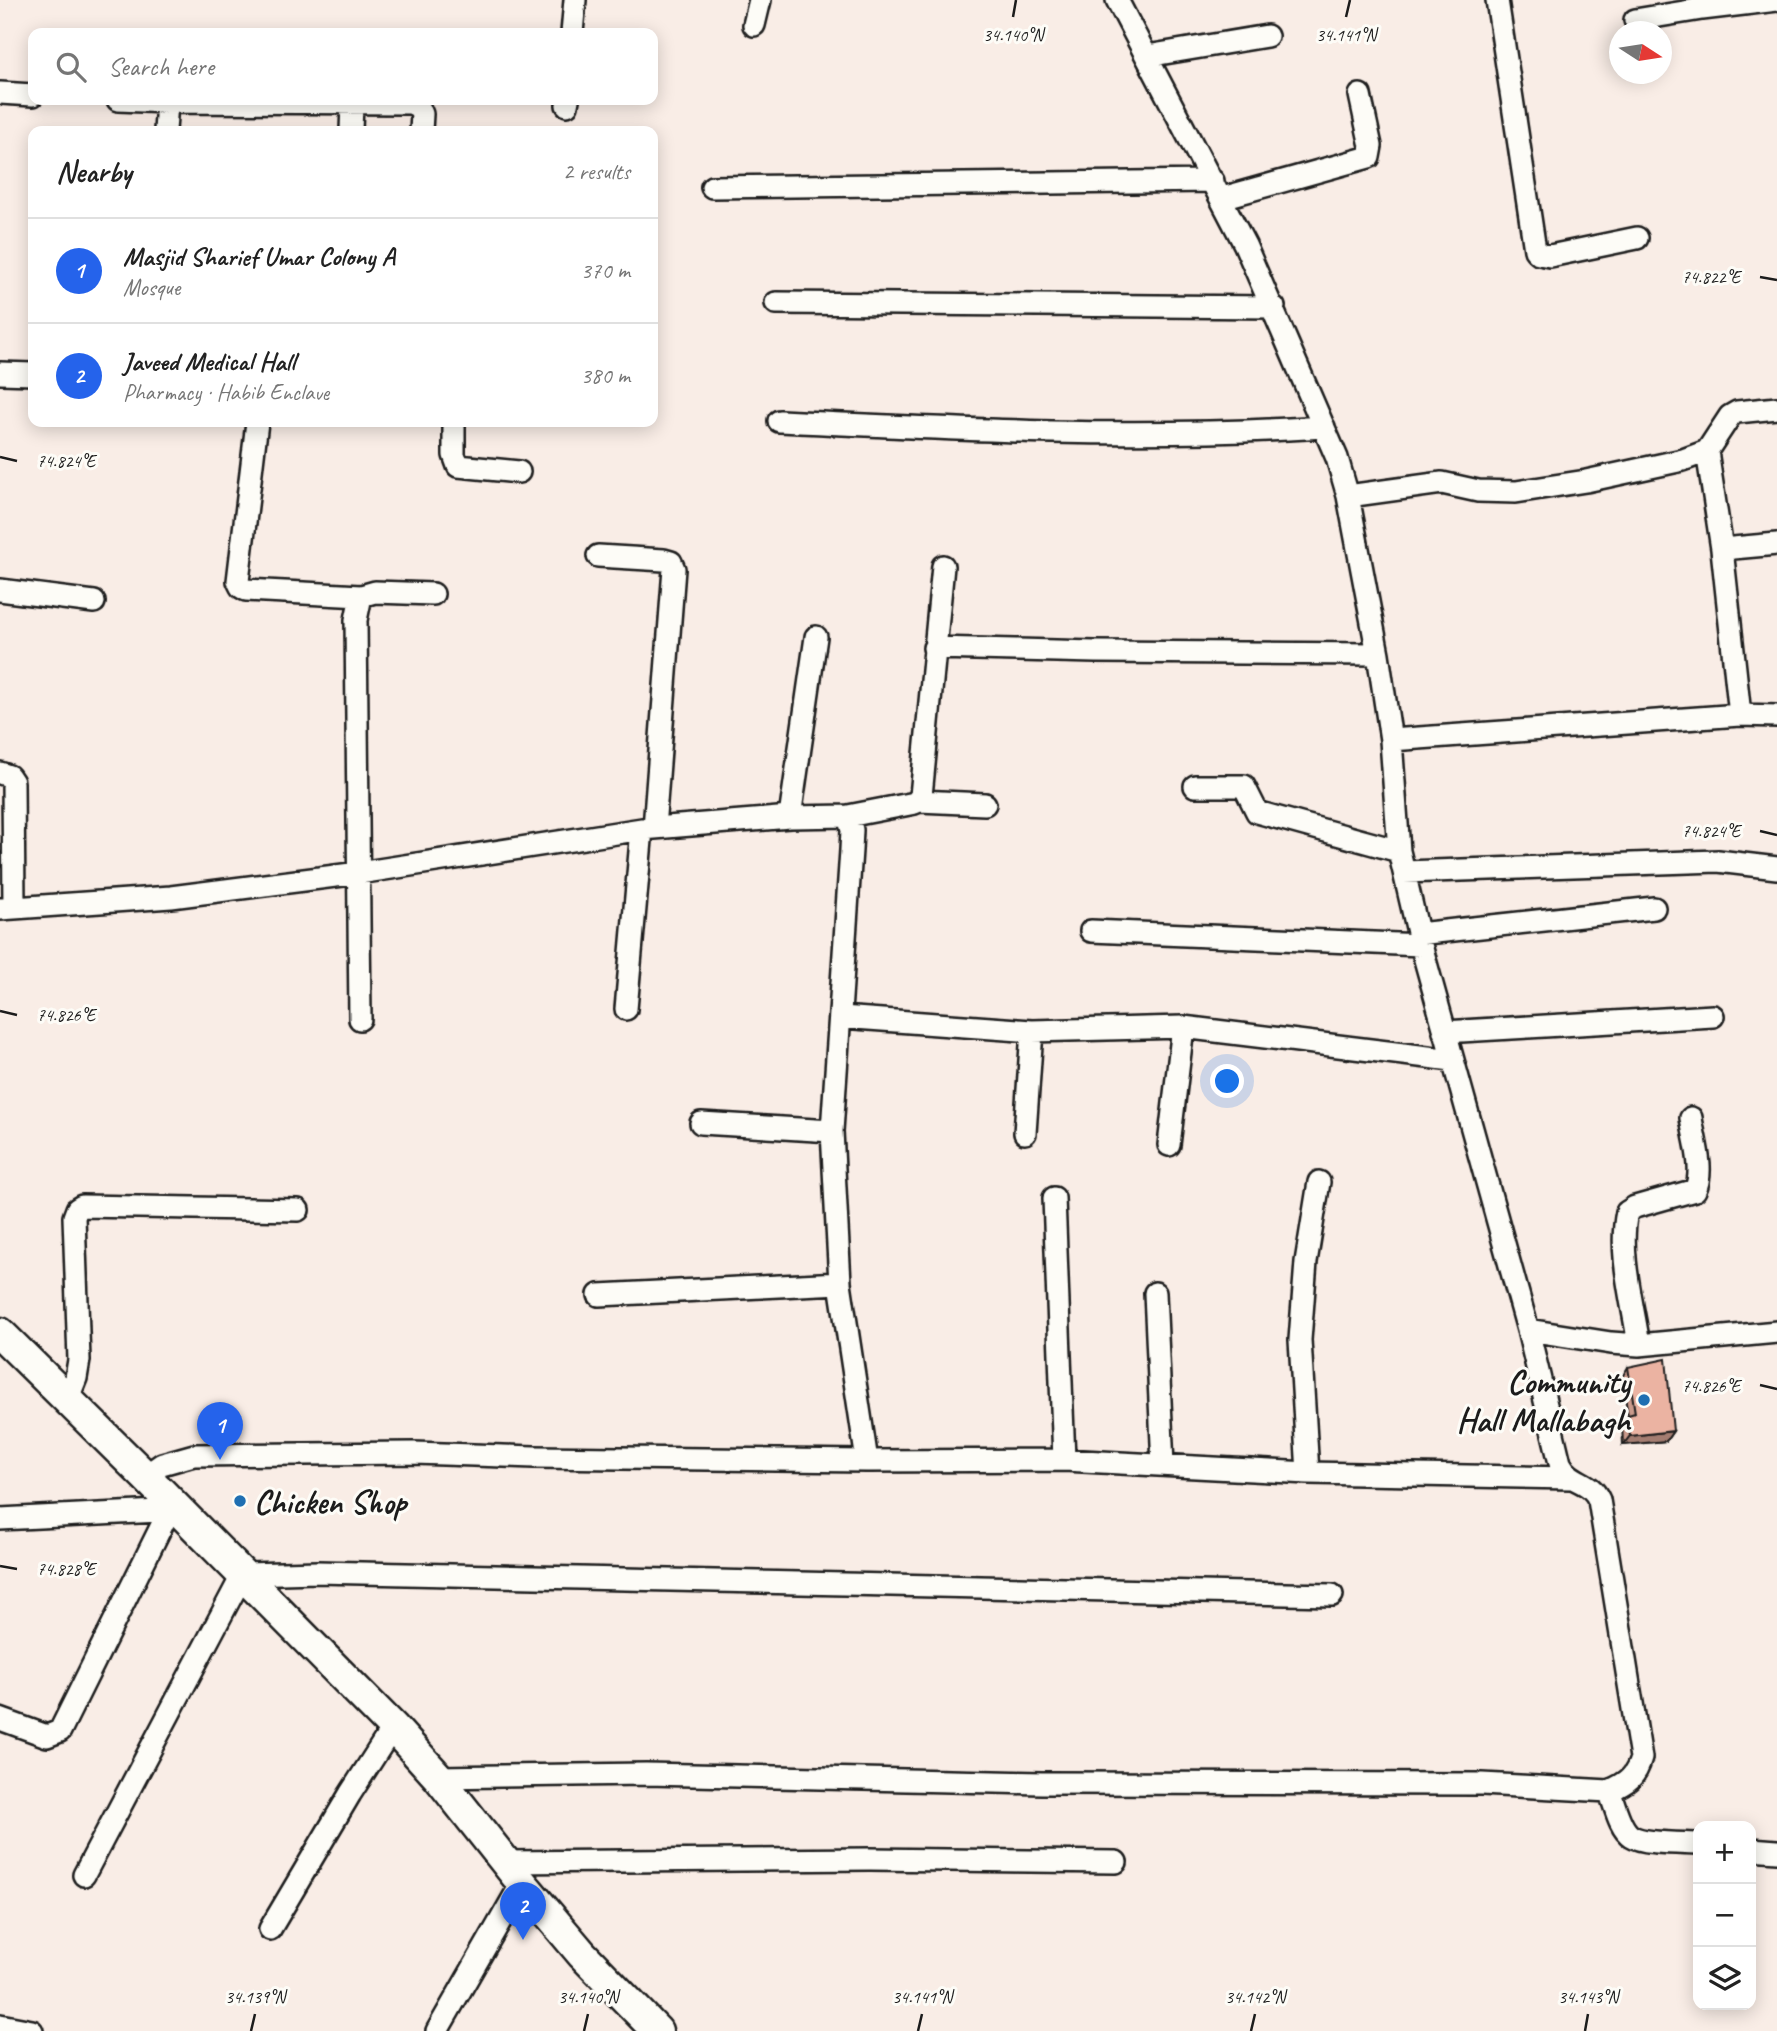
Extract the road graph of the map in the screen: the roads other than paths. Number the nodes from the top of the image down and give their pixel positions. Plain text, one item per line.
1 (575, 0) edge
2 (760, 0) edge
3 (1117, 0) edge
4 (1497, 0) edge
5 (1777, 0) edge
6 (1635, 20) dead end
7 (754, 25) dead end
8 (572, 28) edge
9 (1267, 36) dead end
10 (1147, 56) junction
11 (0, 93) edge
12 (28, 95) edge
13 (1360, 95) dead end
14 (167, 105) edge
15 (352, 105) edge
16 (415, 105) edge
17 (165, 126) edge
18 (351, 126) edge
19 (421, 126) edge
20 (712, 187) dead end
21 (1218, 189) junction
22 (1637, 238) dead end
23 (776, 303) dead end
24 (1274, 307) junction
25 (0, 373) edge
26 (28, 374) edge
27 (1777, 408) edge
28 (779, 421) dead end
29 (1324, 426) junction
30 (256, 427) edge
31 (454, 427) edge
32 (1706, 451) junction
33 (519, 472) dead end
34 (1348, 496) junction
35 (1777, 544) edge
36 (1722, 549) junction
37 (598, 556) dead end
38 (943, 565) dead end
39 (0, 590) edge
40 (433, 594) dead end
41 (361, 596) junction
42 (94, 602) dead end
43 (816, 638) dead end
44 (934, 648) junction
45 (1378, 654) junction
46 (1740, 716) junction
47 (1777, 716) edge
48 (1391, 740) junction
49 (0, 773) edge
50 (1195, 786) dead end
51 (919, 801) junction
52 (985, 804) dead end
53 (848, 816) junction
54 (790, 817) junction
55 (648, 829) junction
56 (1402, 861) junction
57 (1777, 868) edge
58 (359, 873) junction
59 (7, 908) edge
60 (1654, 908) dead end
61 (1091, 931) dead end
62 (1419, 939) junction
63 (626, 1009) dead end
64 (1713, 1016) dead end
65 (841, 1017) junction
66 (360, 1018) dead end
67 (1183, 1027) junction
68 (1032, 1031) junction
69 (1444, 1032) junction
70 (1452, 1060) junction
71 (1691, 1118) dead end
72 (701, 1123) dead end
73 (832, 1131) junction
74 (1025, 1133) dead end
75 (1169, 1145) dead end
76 (1319, 1182) dead end
77 (1054, 1198) dead end
78 (298, 1210) dead end
79 (839, 1283) junction
80 (1155, 1293) dead end
81 (599, 1295) dead end
82 (1528, 1331) junction
83 (1777, 1332) edge
84 (0, 1333) edge
85 (1639, 1345) junction
86 (68, 1398) junction
87 (1064, 1460) junction
88 (867, 1461) junction
89 (1163, 1465) junction
90 (1308, 1473) junction
91 (145, 1476) junction
92 (1571, 1478) junction
93 (174, 1511) junction
94 (0, 1519) edge
95 (243, 1574) junction
96 (1332, 1595) dead end
97 (0, 1719) edge
98 (393, 1727) junction
99 (438, 1777) junction
100 (1609, 1791) junction
101 (1693, 1843) edge
102 (1756, 1849) edge
103 (1777, 1851) edge
104 (1116, 1863) dead end
105 (514, 1873) junction
106 (84, 1875) dead end
107 (270, 1929) dead end
108 (0, 2025) edge
109 (32, 2031) edge
110 (437, 2031) edge
111 (657, 2031) edge

1 - 8 street
2 - 7 street
3 - 10 street
4 - 22 street
5 - 6 street
9 - 10 street
10 - 21 street
11 - 12 street
13 - 21 street
14 - 17 street
15 - 18 street
16 - 19 street
20 - 21 street
21 - 24 street
23 - 24 street
24 - 29 street
25 - 26 street
27 - 32 street
28 - 29 street
29 - 34 street
30 - 41 street
31 - 33 street
32 - 34 street
32 - 36 street
34 - 45 street
35 - 36 street
36 - 46 street
37 - 55 street
38 - 44 street
39 - 42 street
40 - 41 street
41 - 58 street
43 - 54 street
44 - 45 street
44 - 51 street
45 - 48 street
46 - 47 street
46 - 48 street
48 - 56 street
49 - 59 street
50 - 56 street
51 - 52 street
51 - 53 street
53 - 54 street
53 - 65 street
54 - 55 street
55 - 58 street
55 - 63 street
56 - 57 street
56 - 62 street
58 - 59 street
58 - 66 street
60 - 62 street
61 - 62 street
62 - 69 street
64 - 69 street
65 - 68 street
65 - 73 street
67 - 68 street
67 - 70 street
67 - 75 street
68 - 74 street
69 - 70 street
70 - 82 street
71 - 85 street
72 - 73 street
73 - 79 street
76 - 90 street
77 - 87 street
78 - 86 street
79 - 81 street
79 - 88 street
80 - 89 street
82 - 85 street
82 - 92 street
83 - 85 street
84 - 86 street
86 - 91 street
87 - 88 street
87 - 89 street
88 - 91 street
89 - 90 street
90 - 92 street
91 - 93 street
92 - 100 street
93 - 94 street
93 - 95 street
93 - 97 street
95 - 96 street
95 - 98 street
95 - 106 street
98 - 99 street
98 - 107 street
99 - 100 street
99 - 105 street
100 - 101 street
102 - 103 street
104 - 105 street
105 - 110 street
105 - 111 street
108 - 109 street

